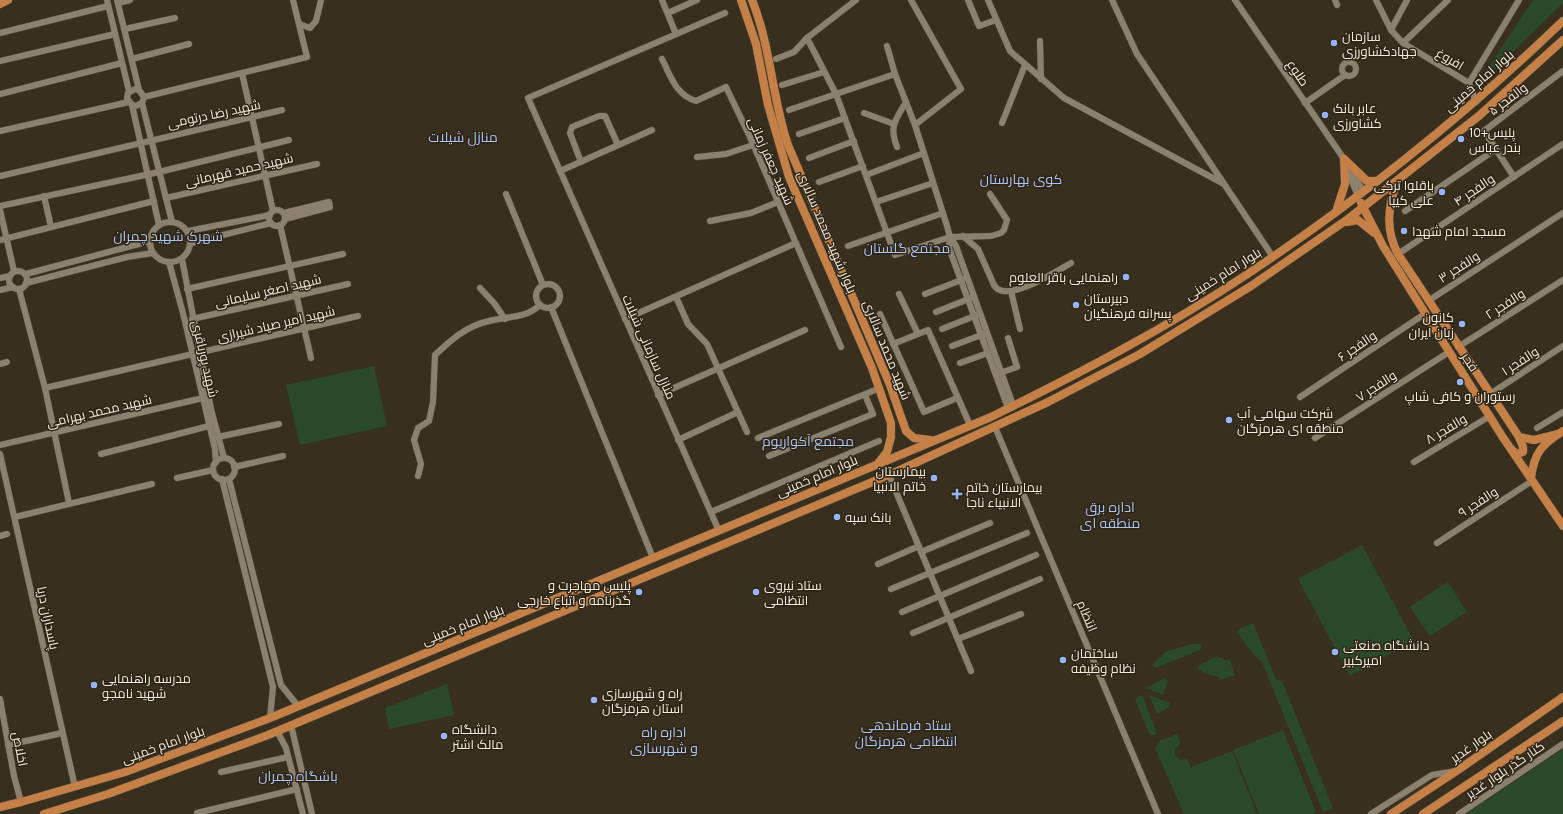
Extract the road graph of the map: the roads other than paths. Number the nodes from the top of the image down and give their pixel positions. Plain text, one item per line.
1 (8, 0) edge
2 (130, 0) edge
3 (293, 0) edge
4 (320, 0) edge
5 (662, 0) edge
6 (697, 0) edge
7 (741, 0) edge
8 (752, 0) edge
9 (856, 0) edge
10 (911, 0) edge
11 (968, 0) edge
12 (988, 0) edge
13 (1112, 0) edge
14 (1235, 0) edge
15 (1376, 0) edge
16 (1407, 0) edge
17 (1448, 0) edge
18 (1519, 0) edge
19 (118, 1) edge
20 (107, 3) edge
21 (0, 4) edge
22 (668, 13) junction
23 (725, 13) dead end
24 (175, 18) dead end
25 (122, 20) junction
26 (996, 20) junction
27 (1563, 21) edge
28 (112, 22) junction
29 (299, 24) junction
30 (125, 29) junction
31 (1391, 30) junction
32 (0, 33) edge
33 (115, 34) junction
34 (676, 34) junction
35 (807, 38) junction
36 (1563, 40) edge
37 (1040, 41) dead end
38 (1403, 43) junction
39 (1540, 43) junction
40 (189, 44) dead end
41 (887, 46) dead end
42 (130, 50) junction
43 (119, 53) junction
44 (1550, 53) junction
45 (132, 59) junction
46 (662, 59) dead end
47 (776, 59) dead end
48 (0, 62) edge
49 (122, 63) junction
50 (1025, 65) junction
51 (1563, 71) edge
52 (824, 72) junction
53 (242, 73) junction
54 (895, 74) junction
55 (1345, 76) dead end
56 (1041, 79) junction
57 (1469, 83) junction
58 (782, 85) dead end
59 (139, 90) junction
60 (129, 91) junction
61 (0, 94) edge
62 (836, 94) junction
63 (143, 100) junction
64 (906, 102) junction
65 (1476, 102) junction
66 (130, 103) junction
67 (1305, 103) junction
68 (282, 110) dead end
69 (789, 110) dead end
70 (864, 113) dead end
71 (252, 117) junction
72 (845, 118) junction
73 (1002, 123) dead end
74 (894, 124) junction
75 (915, 125) junction
76 (652, 130) dead end
77 (0, 131) edge
78 (799, 134) dead end
79 (151, 139) junction
80 (289, 140) dead end
81 (854, 141) junction
82 (141, 142) junction
83 (1563, 144) edge
84 (618, 145) junction
85 (753, 145) junction
86 (258, 146) junction
87 (897, 147) dead end
88 (1496, 149) junction
89 (924, 153) junction
90 (697, 157) dead end
91 (809, 158) dead end
92 (1344, 159) junction
93 (581, 162) junction
94 (318, 164) dead end
95 (862, 166) junction
96 (560, 171) junction
97 (159, 172) junction
98 (149, 173) junction
99 (866, 175) junction
100 (0, 176) edge
101 (265, 176) junction
102 (1514, 177) junction
103 (1377, 181) junction
104 (1397, 181) junction
105 (819, 182) dead end
106 (933, 183) junction
107 (1224, 184) junction
108 (506, 194) dead end
109 (990, 194) dead end
110 (1361, 194) junction
111 (44, 196) junction
112 (166, 198) junction
113 (154, 201) junction
114 (778, 202) junction
115 (876, 202) junction
116 (1367, 205) junction
117 (0, 206) edge
118 (0, 210) edge
119 (1405, 211) dead end
120 (271, 213) junction
121 (943, 213) junction
122 (1563, 213) edge
123 (1335, 214) junction
124 (284, 216) junction
125 (710, 221) dead end
126 (172, 222) junction
127 (230, 223) junction
128 (271, 223) junction
129 (159, 225) junction
130 (280, 225) junction
131 (1337, 226) junction
132 (51, 227) junction
133 (188, 231) junction
134 (232, 232) junction
135 (887, 232) junction
136 (963, 236) junction
137 (1377, 236) junction
138 (950, 237) junction
139 (3, 239) edge
140 (1391, 240) junction
141 (150, 241) junction
142 (191, 243) junction
143 (796, 244) junction
144 (848, 246) dead end
145 (1383, 246) junction
146 (153, 253) junction
147 (343, 254) dead end
148 (1398, 254) junction
149 (100, 255) junction
150 (1273, 257) junction
151 (182, 259) junction
152 (169, 262) junction
153 (1071, 263) dead end
154 (64, 264) junction
155 (103, 264) junction
156 (289, 266) junction
157 (66, 273) junction
158 (12, 274) junction
159 (26, 274) junction
160 (0, 278) edge
161 (967, 278) junction
162 (961, 280) junction
163 (1563, 280) edge
164 (26, 283) junction
165 (348, 284) dead end
166 (543, 285) junction
167 (16, 288) junction
168 (187, 288) junction
169 (480, 288) dead end
170 (0, 290) edge
171 (1011, 291) junction
172 (899, 294) dead end
173 (925, 294) dead end
174 (296, 296) junction
175 (676, 296) junction
176 (972, 298) junction
177 (1428, 301) junction
178 (540, 305) junction
179 (552, 307) junction
180 (191, 311) junction
181 (936, 312) dead end
182 (184, 313) junction
183 (1426, 313) junction
184 (880, 314) dead end
185 (978, 315) junction
186 (358, 316) dead end
187 (192, 319) junction
188 (505, 319) junction
189 (625, 319) junction
190 (304, 329) junction
191 (942, 329) dead end
192 (805, 330) dead end
193 (1020, 330) dead end
194 (918, 334) junction
195 (984, 334) junction
196 (1008, 338) dead end
197 (893, 344) junction
198 (952, 346) dead end
199 (1563, 346) edge
200 (841, 347) dead end
201 (1458, 347) junction
202 (1449, 352) junction
203 (196, 353) junction
204 (988, 353) junction
205 (311, 358) dead end
206 (7, 362) dead end
207 (960, 363) dead end
208 (0, 364) edge
209 (718, 368) junction
210 (1002, 372) junction
211 (996, 375) junction
212 (890, 385) junction
213 (45, 388) junction
214 (880, 388) junction
215 (865, 394) junction
216 (1490, 394) junction
217 (658, 395) junction
218 (1300, 397) dead end
219 (203, 398) junction
220 (957, 398) junction
221 (1010, 407) junction
222 (738, 412) junction
223 (1563, 412) edge
224 (1490, 416) junction
225 (279, 424) dead end
226 (970, 425) junction
227 (209, 426) junction
228 (995, 427) junction
229 (1537, 428) dead end
230 (747, 432) dead end
231 (1560, 432) edge
232 (54, 433) junction
233 (218, 437) junction
234 (758, 438) dead end
235 (1315, 438) dead end
236 (1519, 438) junction
237 (678, 440) junction
238 (879, 441) dead end
239 (934, 441) junction
240 (0, 444) edge
241 (1511, 448) junction
242 (0, 454) edge
243 (101, 454) dead end
244 (283, 456) dead end
245 (769, 456) dead end
246 (224, 458) junction
247 (216, 462) junction
248 (1414, 462) dead end
249 (876, 465) junction
250 (234, 467) junction
251 (213, 470) junction
252 (889, 475) junction
253 (418, 476) dead end
254 (177, 478) dead end
255 (225, 479) junction
256 (1531, 479) junction
257 (152, 484) dead end
258 (69, 503) junction
259 (711, 512) junction
260 (15, 516) junction
261 (990, 523) dead end
262 (1562, 523) edge
263 (242, 528) junction
264 (234, 529) junction
265 (719, 530) junction
266 (1027, 533) dead end
267 (7, 534) dead end
268 (0, 536) edge
269 (1437, 543) dead end
270 (920, 549) junction
271 (1036, 555) dead end
272 (653, 558) junction
273 (878, 564) dead end
274 (930, 574) junction
275 (1040, 579) dead end
276 (891, 589) dead end
277 (940, 596) junction
278 (260, 601) junction
279 (252, 602) junction
280 (902, 612) dead end
281 (1021, 614) dead end
282 (949, 619) junction
283 (498, 624) junction
284 (913, 633) dead end
285 (504, 636) junction
286 (958, 639) junction
287 (273, 654) junction
288 (265, 655) junction
289 (971, 671) dead end
290 (1563, 697) edge
291 (0, 698) edge
292 (298, 706) junction
293 (270, 718) junction
294 (1563, 721) edge
295 (292, 725) junction
296 (277, 731) junction
297 (62, 733) junction
298 (8, 744) junction
299 (1563, 744) edge
300 (288, 757) junction
301 (300, 763) junction
302 (290, 766) junction
303 (1458, 770) junction
304 (221, 772) dead end
305 (75, 787) junction
306 (297, 789) junction
307 (21, 802) junction
308 (0, 807) edge
309 (312, 812) edge
310 (197, 813) edge
311 (44, 814) edge
312 (303, 814) edge
313 (1158, 814) edge
314 (1371, 814) edge
315 (1391, 814) edge
316 (1423, 814) edge
317 (1459, 814) edge

1 - 21 main road
2 - 19 street
3 - 29 street
4 - 29 street
5 - 22 street
6 - 22 street
7 - 214 main road, بلوار شهید محمد سالاری
8 - 212 main road, شهید محمد سالاری
9 - 35 street
10 - 75 street
11 - 26 street
12 - 26 street
13 - 107 street
14 - 67 street, طلوع
15 - 31 street, افروغ
16 - 31 street
17 - 38 street
18 - 57 street
19 - 25 street
20 - 28 street
20 - 32 street
22 - 34 street
23 - 34 street
24 - 30 street
25 - 28 street
25 - 30 street
26 - 50 street
27 - 39 main road, بلوار امام خمینی
28 - 33 street
29 - 53 street
30 - 42 street
31 - 38 street, افروغ
33 - 43 street
33 - 48 street
34 - 96 street, منازل سازمانی شیلات
35 - 47 street
35 - 52 street
36 - 44 main road, بلوار امام خمینی
37 - 56 street
38 - 57 street, افروغ
39 - 44 main road
39 - 65 main road, بلوار امام خمینی
40 - 45 street
41 - 54 street
42 - 43 street
42 - 45 street
43 - 49 street
44 - 104 main road, بلوار امام خمینی
45 - 59 street
46 - 85 street, شهید جعفر زمانی
49 - 60 street
49 - 61 street
50 - 56 street
50 - 73 street
51 - 88 street, والفجر ۵
52 - 58 street
52 - 62 street
53 - 63 street
53 - 71 street
54 - 62 street
54 - 64 street
55 - 67 street
56 - 107 street
57 - 65 street, افروغ
59 - 60 street
59 - 63 street
60 - 66 street
62 - 69 street
62 - 72 street
63 - 66 street
63 - 79 street
64 - 74 street
64 - 75 street
65 - 103 main road, بلوار امام خمینی
66 - 77 street
66 - 82 street
67 - 92 street, طلوع
68 - 71 street, شهید رضا درتومی
70 - 74 street
71 - 79 street, شهید رضا درتومی
71 - 86 street
72 - 78 street
72 - 81 street
74 - 87 street
75 - 89 street
76 - 84 street
79 - 82 street, شهید رضا درتومی
79 - 97 street
80 - 86 street
81 - 91 street
81 - 95 street
82 - 98 street
82 - 100 street, شهید رضا درتومی
83 - 102 street, والفجر ۴
84 - 93 street
84 - 93 street
85 - 90 street
85 - 114 street, شهید جعفر زمانی
86 - 97 street
86 - 101 street
88 - 102 street, والفجر ۵
88 - 119 street
89 - 99 street
89 - 106 street
92 - 103 main road
92 - 110 street, طلوع
92 - 123 main road
93 - 96 street
94 - 101 street, شهید حمید قهرمانی
95 - 99 street
95 - 105 street
96 - 189 street, منازل سازمانی شیلات
97 - 98 street
97 - 112 street
98 - 111 street
98 - 113 street
99 - 115 street
101 - 112 street, شهید حمید قهرمانی
101 - 120 street
102 - 148 street, والفجر ۴
103 - 110 main road, بلوار امام خمینی
104 - 116 main road, بلوار امام خمینی
104 - 140 main road, فجر
106 - 115 street
106 - 121 street
107 - 150 street
108 - 166 street
109 - 136 street
110 - 116 main road, فجر
110 - 123 main road, بلوار امام خمینی
111 - 117 street
111 - 132 street
112 - 126 street
113 - 129 street
113 - 132 street
114 - 125 street
114 - 143 street, شهید جعفر زمانی
115 - 135 street
116 - 131 main road, بلوار امام خمینی
116 - 137 main road, فجر
118 - 139 street
120 - 124 street
120 - 127 street
120 - 128 street
121 - 135 street
121 - 138 street
122 - 177 street, والفجر ۳
123 - 150 main road, بلوار امام خمینی
124 - 124 street
124 - 130 street
126 - 129 street
126 - 133 street
127 - 133 street
127 - 134 street
128 - 130 street
128 - 134 street
129 - 141 street
130 - 156 street
131 - 137 main road
131 - 228 main road, بلوار امام خمینی
132 - 139 street
133 - 142 street
134 - 142 street
135 - 138 street
135 - 144 street
136 - 138 street
136 - 171 street
137 - 145 main road, فجر
138 - 161 street
138 - 162 street
139 - 158 street
140 - 145 main road
140 - 148 main road, فجر
141 - 146 street
141 - 149 street
142 - 151 street
143 - 175 street
143 - 200 street, شهید جعفر زمانی
145 - 183 main road, فجر
146 - 152 street
146 - 155 street
147 - 156 street
148 - 177 main road, فجر
149 - 154 street
149 - 155 street
150 - 221 main road, بلوار امام خمینی
151 - 152 street
151 - 168 street, شهید پورباقری
152 - 182 street, شهید پورباقری
153 - 171 street
154 - 157 street
154 - 159 street
155 - 157 street
156 - 168 street
156 - 174 street
157 - 164 street
158 - 159 street
158 - 160 street
158 - 167 street
159 - 164 street
161 - 162 street
161 - 176 street
162 - 173 street
162 - 176 street
163 - 201 street, والفجر ۲
164 - 167 street
165 - 174 street, شهید اصغر سلیمانی
166 - 178 street
166 - 179 street
167 - 170 street
167 - 213 street
168 - 180 street, شهید پورباقری
169 - 188 street
171 - 193 street
172 - 194 street
174 - 187 street, شهید اصغر سلیمانی
174 - 190 street
175 - 189 street
175 - 209 street
176 - 181 street
176 - 185 street
177 - 201 main road, فجر
178 - 179 street
178 - 188 street
179 - 272 street
180 - 182 street
180 - 187 street, شهید پورباقری
182 - 203 street, شهید پورباقری
183 - 202 main road, فجر
183 - 218 street, والفجر ۶
184 - 197 street
185 - 191 street
185 - 195 street
186 - 190 street, شهید امیر صیاد شیرازی
187 - 203 street, شهید پورباقری
188 - 253 street
189 - 217 street, منازل سازمانی شیلات
190 - 203 street, شهید امیر صیاد شیرازی
190 - 205 street
192 - 209 street
194 - 197 street
194 - 220 street
195 - 198 street
195 - 204 street
195 - 210 street
196 - 210 street
197 - 220 street
199 - 216 street, والفجر ۱
201 - 216 main road, فجر
202 - 224 main road, فجر
202 - 235 street, والفجر ۷
203 - 213 street, شهید امیر صیاد شیرازی
203 - 219 street, شهید پورباقری
203 - 233 street, شهید پورباقری
204 - 207 street
204 - 211 street
206 - 208 street
209 - 217 street
209 - 222 street
210 - 211 street
210 - 221 street
211 - 221 street
212 - 214 main road
212 - 239 main road, شهید محمد سالاری
213 - 232 street
214 - 215 street
214 - 249 main road, بلوار شهید محمد سالاری
215 - 234 street
215 - 245 street
216 - 236 main road, فجر
217 - 237 street, منازل سازمانی شیلات
219 - 227 street, شهید پورباقری
219 - 232 street, شهید محمد بهرامی
220 - 226 street
221 - 226 main road, بلوار امام خمینی
222 - 230 street
222 - 237 street
223 - 229 street
224 - 241 main road, فجر
224 - 248 street, والفجر ۸
225 - 233 street
226 - 239 main road, بلوار امام خمینی
227 - 243 street
227 - 247 street, شهید پورباقری
228 - 252 main road, بلوار امام خمینی
228 - 313 street, انتظام
231 - 236 main road
231 - 256 main road
232 - 240 street, شهید محمد بهرامی
232 - 258 street
233 - 246 street, شهید پورباقری
236 - 241 main road
237 - 259 street, منازل سازمانی شیلات
238 - 259 street
239 - 249 main road, بلوار امام خمینی
241 - 256 main road, فجر
242 - 260 street, پاسداران دریا
244 - 250 street
246 - 247 street
246 - 250 street
247 - 251 street
249 - 265 main road, بلوار امام خمینی
250 - 255 street
251 - 254 street
251 - 255 street
252 - 270 street
252 - 285 main road, بلوار امام خمینی
255 - 263 street
255 - 264 street
256 - 262 main road, فجر
256 - 269 street, والفجر ۹
257 - 258 street
258 - 260 street
259 - 265 street, منازل سازمانی شیلات
260 - 297 street, پاسداران دریا
261 - 270 street
263 - 264 street
263 - 278 street
264 - 279 street
265 - 272 main road, بلوار امام خمینی
266 - 274 street
267 - 268 street
270 - 273 street
270 - 274 street
271 - 277 street
272 - 283 main road, بلوار امام خمینی
274 - 276 street
274 - 277 street
275 - 282 street
277 - 280 street
277 - 282 street
278 - 279 street
278 - 287 street
279 - 288 street
281 - 286 street
282 - 284 street
282 - 286 street
283 - 285 main road
283 - 292 main road, بلوار امام خمینی
285 - 295 main road, بلوار امام خمینی
286 - 289 street
287 - 288 street
287 - 292 street
288 - 293 street
290 - 303 main road, بلوار غدیر
291 - 298 street, اخلاص
292 - 293 main road, بلوار امام خمینی
293 - 305 main road, بلوار امام خمینی
294 - 316 main road
295 - 296 main road, بلوار امام خمینی
295 - 301 street
296 - 300 street
296 - 311 main road, بلوار امام خمینی
297 - 298 street
297 - 305 street, پاسداران دریا
298 - 307 street, اخلاص
299 - 317 street, کنار گذر بلوار غدیر
300 - 302 street
300 - 304 street
301 - 302 street
301 - 309 street
302 - 306 street
303 - 314 street, کنار گذر بلوار غدیر
303 - 315 main road, بلوار غدیر
305 - 307 main road, بلوار امام خمینی
306 - 310 street
306 - 312 street
307 - 308 main road, بلوار امام خمینی
309 - 312 street

